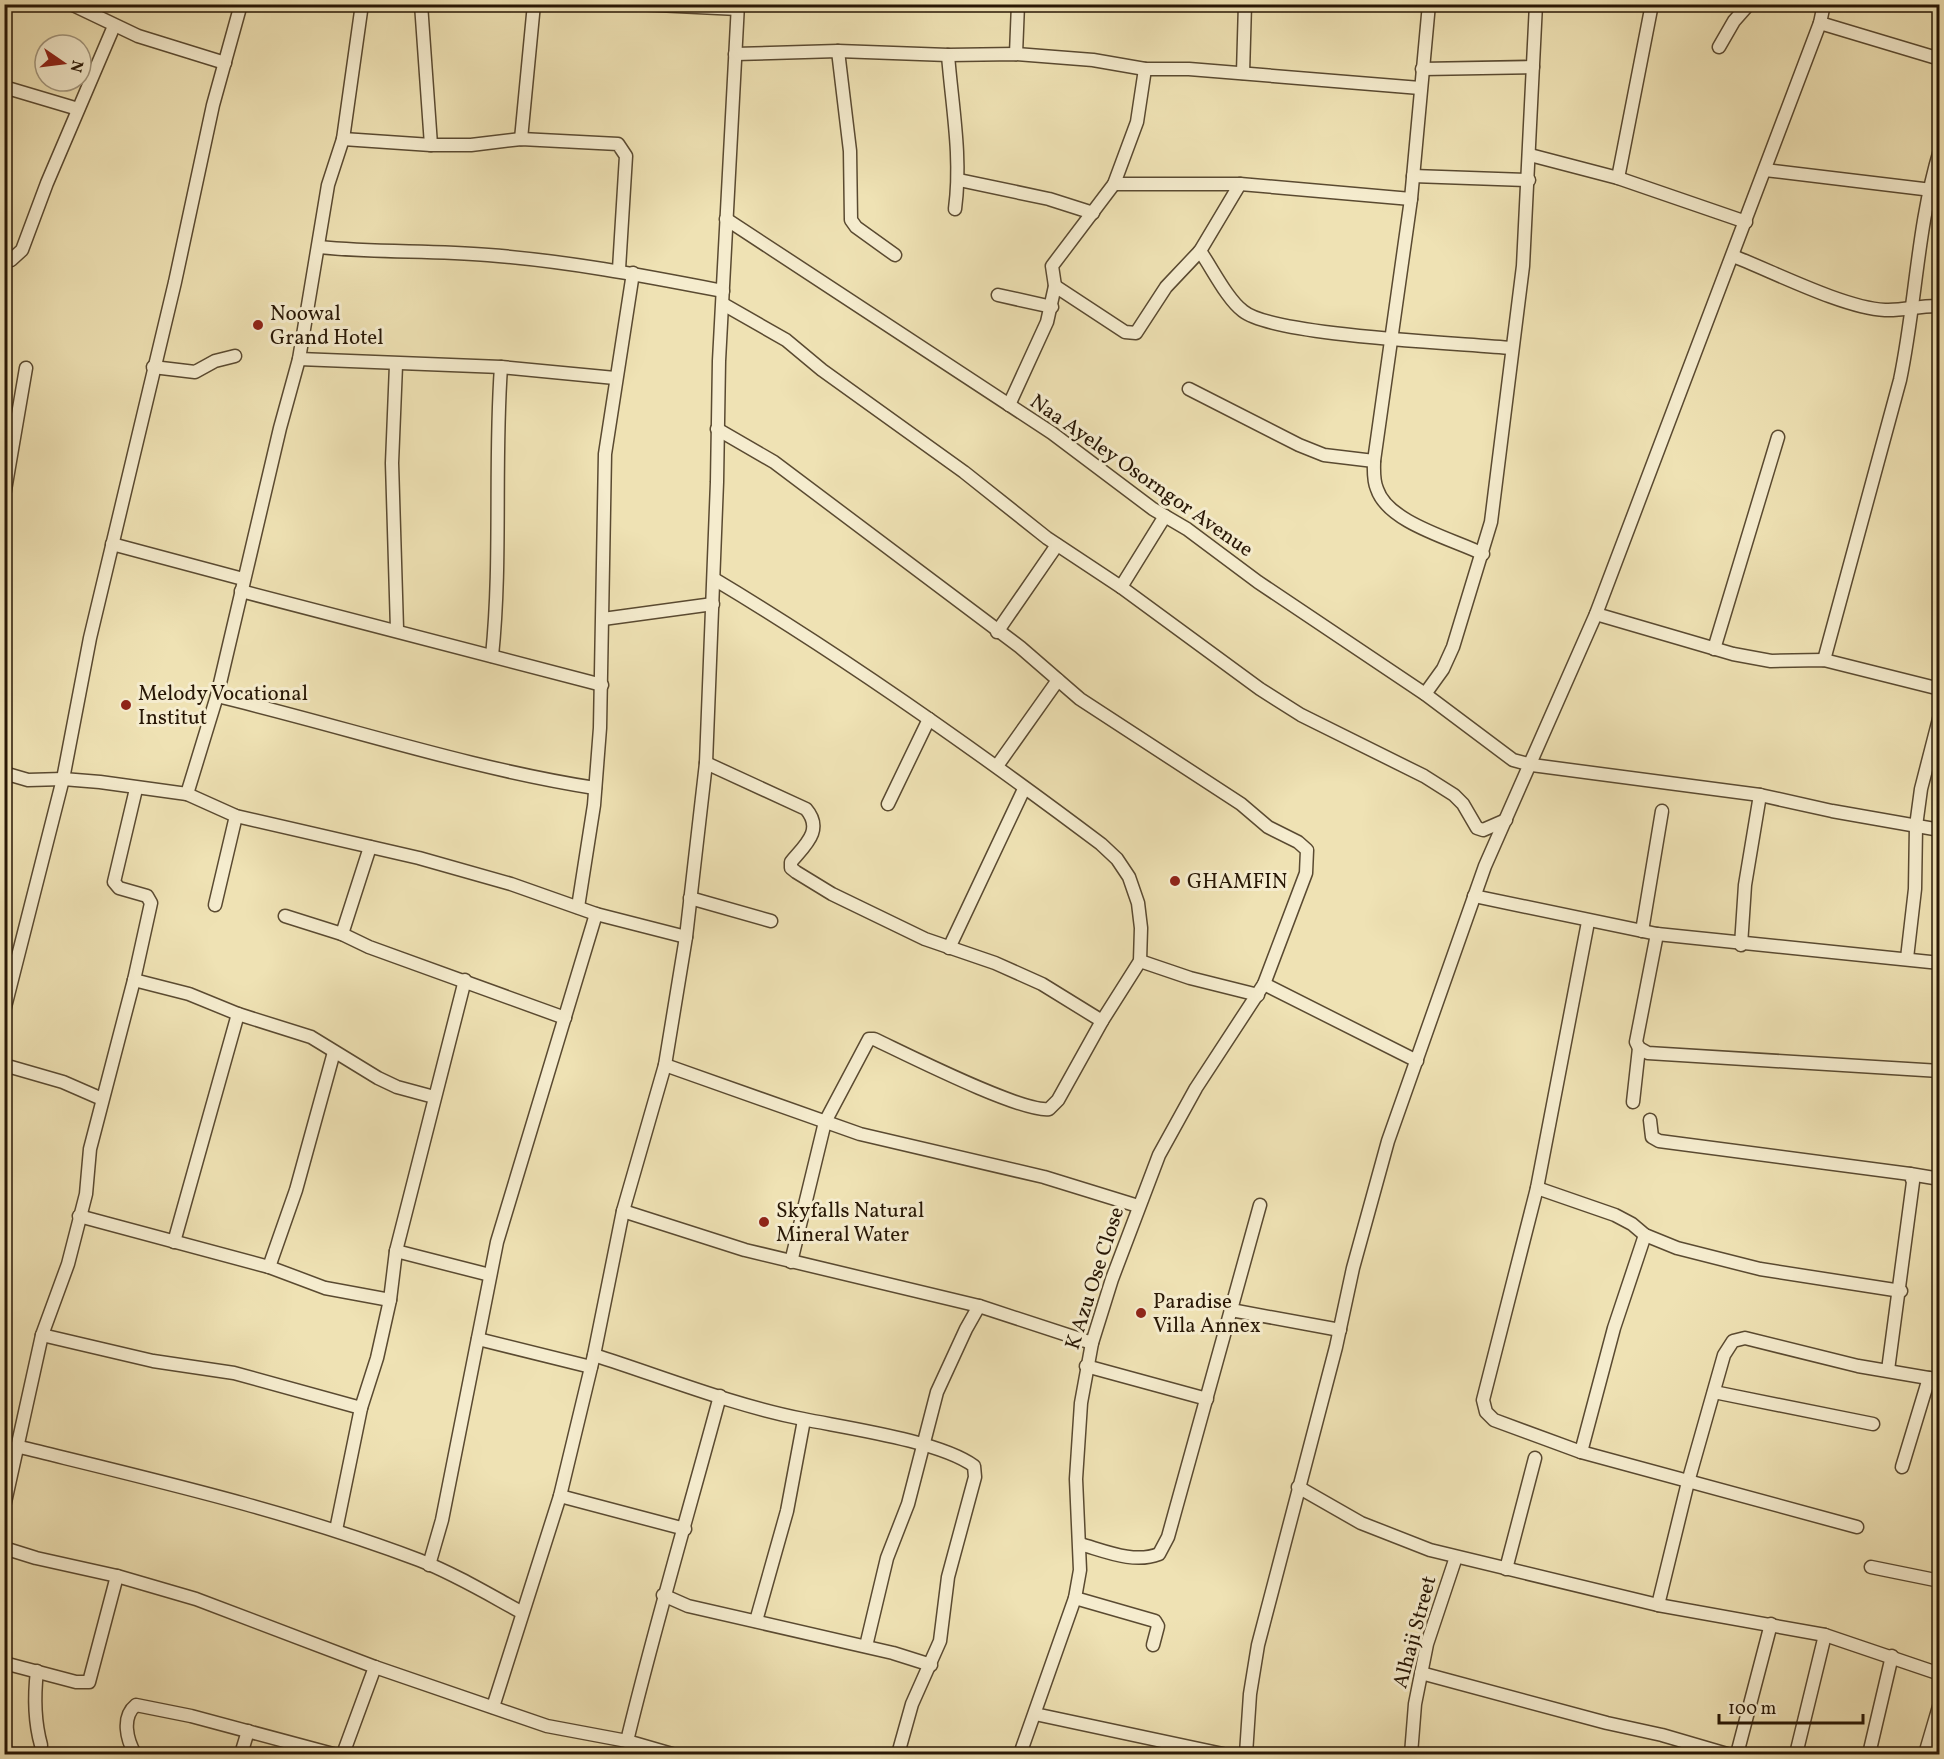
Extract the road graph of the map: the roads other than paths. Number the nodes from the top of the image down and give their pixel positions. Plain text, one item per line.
1 (242, 4) edge
2 (362, 4) edge
3 (421, 4) edge
4 (534, 4) edge
5 (636, 4) edge
6 (1018, 4) edge
7 (1245, 4) edge
8 (1429, 4) edge
9 (1536, 4) edge
10 (1652, 4) edge
11 (1749, 4) edge
12 (1824, 4) edge
13 (71, 5) edge
14 (738, 7) edge
15 (1820, 23) junction
16 (114, 26) junction
17 (1719, 47) dead end
18 (838, 51) junction
19 (735, 54) junction
20 (1016, 54) junction
21 (948, 55) junction
22 (1940, 59) edge
23 (225, 63) junction
24 (1533, 67) junction
25 (1146, 69) junction
26 (1422, 69) junction
27 (1243, 73) junction
28 (4, 87) edge
29 (1420, 88) junction
30 (78, 109) junction
31 (521, 139) junction
32 (343, 140) junction
33 (431, 145) junction
34 (1940, 150) edge
35 (1530, 155) junction
36 (1765, 170) junction
37 (1413, 176) junction
38 (1618, 178) junction
39 (959, 180) junction
40 (1528, 180) junction
41 (1114, 184) junction
42 (1240, 184) junction
43 (1934, 190) edge
44 (1411, 199) junction
45 (955, 209) dead end
46 (1093, 213) junction
47 (726, 219) junction
48 (1746, 222) junction
49 (319, 248) junction
50 (1200, 251) junction
51 (896, 255) dead end
52 (1733, 256) junction
53 (4, 259) edge
54 (619, 269) junction
55 (633, 273) junction
56 (1055, 286) junction
57 (723, 291) junction
58 (998, 295) dead end
59 (723, 304) junction
60 (1940, 306) edge
61 (1052, 307) junction
62 (1912, 309) junction
63 (1393, 337) junction
64 (1511, 348) junction
65 (235, 356) dead end
66 (299, 359) junction
67 (396, 364) junction
68 (153, 367) junction
69 (501, 367) junction
70 (26, 368) dead end
71 (615, 378) junction
72 (1189, 389) dead end
73 (1009, 405) junction
74 (717, 429) junction
75 (1778, 437) dead end
76 (1374, 461) junction
77 (5, 482) edge
78 (4, 496) edge
79 (1165, 516) junction
80 (112, 544) junction
81 (1057, 545) junction
82 (1483, 554) junction
83 (714, 579) junction
84 (242, 585) junction
85 (1120, 586) junction
86 (712, 604) junction
87 (1596, 614) junction
88 (603, 619) junction
89 (398, 629) junction
90 (997, 632) junction
91 (1714, 649) junction
92 (492, 656) junction
93 (1824, 660) junction
94 (1058, 681) junction
95 (602, 685) junction
96 (1940, 689) edge
97 (1425, 694) junction
98 (217, 696) junction
99 (1940, 716) edge
100 (929, 719) junction
101 (706, 763) junction
102 (1532, 765) junction
103 (997, 766) junction
104 (4, 773) edge
105 (63, 779) junction
106 (596, 788) junction
107 (136, 789) junction
108 (1024, 789) junction
109 (187, 794) junction
110 (1760, 795) junction
111 (888, 804) dead end
112 (1662, 811) dead end
113 (236, 816) junction
114 (1506, 820) junction
115 (1916, 826) junction
116 (1940, 830) edge
117 (370, 847) junction
118 (1474, 896) junction
119 (690, 898) junction
120 (215, 905) dead end
121 (578, 907) junction
122 (596, 914) junction
123 (285, 916) dead end
124 (771, 921) dead end
125 (1588, 922) junction
126 (1642, 931) junction
127 (342, 934) junction
128 (1657, 934) junction
129 (686, 937) junction
130 (1742, 945) junction
131 (949, 948) junction
132 (1908, 958) junction
133 (1140, 961) junction
134 (1940, 963) edge
135 (134, 980) junction
136 (465, 980) junction
137 (1261, 989) junction
138 (4, 1011) edge
139 (238, 1014) junction
140 (565, 1018) junction
141 (1102, 1021) junction
142 (1639, 1048) junction
143 (334, 1052) junction
144 (1417, 1061) junction
145 (4, 1065) edge
146 (665, 1065) junction
147 (1940, 1071) edge
148 (434, 1097) junction
149 (102, 1099) junction
150 (1633, 1102) dead end
151 (1650, 1120) dead end
152 (825, 1122) junction
153 (1910, 1174) junction
154 (1940, 1179) edge
155 (1537, 1188) junction
156 (1260, 1205) dead end
157 (1138, 1206) junction
158 (623, 1211) junction
159 (79, 1216) junction
160 (1645, 1235) junction
161 (174, 1242) junction
162 (396, 1251) junction
163 (791, 1262) junction
164 (269, 1267) junction
165 (490, 1275) junction
166 (1901, 1291) junction
167 (390, 1300) junction
168 (979, 1306) junction
169 (1231, 1310) junction
170 (1340, 1330) junction
171 (42, 1335) junction
172 (478, 1339) junction
173 (1092, 1343) junction
174 (593, 1361) junction
175 (1086, 1366) junction
176 (1888, 1370) junction
177 (1934, 1379) edge
178 (1714, 1392) junction
179 (720, 1396) junction
180 (1207, 1399) junction
181 (361, 1408) junction
182 (804, 1420) junction
183 (1873, 1424) dead end
184 (923, 1446) junction
185 (20, 1447) junction
186 (1581, 1452) junction
187 (1535, 1458) dead end
188 (1902, 1467) dead end
189 (1688, 1482) junction
190 (1299, 1487) junction
191 (560, 1496) junction
192 (4, 1507) edge
193 (1857, 1527) dead end
194 (685, 1529) junction
195 (336, 1530) junction
196 (1080, 1544) junction
197 (4, 1548) edge
198 (1456, 1557) junction
199 (429, 1565) junction
200 (1871, 1567) dead end
201 (1506, 1569) junction
202 (117, 1576) junction
203 (1940, 1581) edge
204 (663, 1596) junction
205 (1075, 1598) junction
206 (1658, 1605) junction
207 (521, 1612) junction
208 (756, 1622) junction
209 (1771, 1624) junction
210 (1825, 1635) junction
211 (1153, 1645) dead end
212 (866, 1646) junction
213 (1892, 1656) junction
214 (4, 1663) edge
215 (931, 1665) junction
216 (375, 1667) junction
217 (37, 1671) junction
218 (1421, 1673) junction
219 (1940, 1674) edge
220 (1940, 1703) edge
221 (493, 1707) junction
222 (1035, 1714) junction
223 (248, 1731) junction
224 (627, 1742) junction
225 (41, 1745) dead end
226 (135, 1755) edge
227 (241, 1755) edge
228 (333, 1755) edge
229 (344, 1755) edge
230 (672, 1755) edge
231 (898, 1755) edge
232 (1020, 1755) edge
233 (1223, 1755) edge
234 (1246, 1755) edge
235 (1411, 1755) edge
236 (1727, 1755) edge
237 (1737, 1755) edge
238 (1796, 1755) edge
239 (1869, 1755) edge
240 (1925, 1755) edge

1 - 23 street
2 - 32 street
3 - 33 street
4 - 31 street
5 - 14 street
6 - 20 street
7 - 27 street
8 - 26 street
9 - 24 street
10 - 38 street
11 - 17 street
12 - 15 street
13 - 16 street
14 - 19 street
15 - 22 street
15 - 36 street
16 - 23 street
16 - 30 street
18 - 19 street
18 - 21 street
18 - 51 street
19 - 47 street
20 - 21 street
20 - 25 street
21 - 39 street
23 - 68 street
24 - 26 street
24 - 35 street
25 - 27 street
25 - 41 street
26 - 29 street
27 - 29 street
28 - 30 street
29 - 37 street
30 - 53 street
31 - 33 street
31 - 54 street
32 - 33 street
32 - 49 street
34 - 43 street
35 - 38 street
35 - 40 street
36 - 43 street
36 - 48 street
37 - 40 street
37 - 44 street
38 - 48 street
39 - 45 street
39 - 46 street
40 - 64 street
41 - 42 street
41 - 46 street
42 - 44 street
42 - 50 street
43 - 62 street
44 - 63 street
46 - 56 street
47 - 57 street
47 - 73 street, Naa Ayeley Osorngor Avenue
48 - 52 street
49 - 54 street
49 - 66 street
50 - 56 street
50 - 63 street
52 - 62 street
52 - 87 street
54 - 55 street
55 - 57 street
55 - 71 street
56 - 61 street
57 - 59 street
58 - 61 street
59 - 74 street
59 - 81 street
60 - 62 street
61 - 73 street
62 - 93 street
63 - 64 street
63 - 76 street
64 - 82 street
65 - 68 street
66 - 67 street
66 - 84 street
67 - 69 street
67 - 89 street
68 - 80 street
69 - 71 street
69 - 92 street
70 - 77 street
71 - 88 street
72 - 76 street
73 - 79 street, Naa Ayeley Osorngor Avenue
74 - 83 street
74 - 90 street
75 - 91 street
76 - 82 street
77 - 78 street
79 - 85 street
79 - 97 street, Naa Ayeley Osorngor Avenue
80 - 84 street
80 - 105 street
81 - 85 street
81 - 90 street
82 - 97 street
83 - 86 street
83 - 100 street
84 - 89 street
84 - 98 street
85 - 114 street
86 - 88 street
86 - 101 street
87 - 91 street
87 - 102 street
88 - 95 street
89 - 92 street
90 - 94 street
91 - 93 street
92 - 95 street
93 - 96 street
94 - 103 street
94 - 137 street, K Azu Ose Close
95 - 106 street
97 - 102 street, Naa Ayeley Osorngor Avenue
98 - 106 street
98 - 109 street
99 - 115 street
100 - 103 street
100 - 111 street
101 - 119 street
101 - 131 street
102 - 110 street, Naa Ayeley Osorngor Avenue
102 - 114 street
103 - 108 street
104 - 105 street
105 - 107 street
105 - 138 street
106 - 121 street
107 - 109 street
107 - 135 street
108 - 131 street
108 - 133 street
109 - 113 street
110 - 115 street, Naa Ayeley Osorngor Avenue
110 - 130 street
112 - 126 street
113 - 117 street
113 - 120 street
114 - 118 street
115 - 116 street, Naa Ayeley Osorngor Avenue
115 - 132 street
117 - 121 street
117 - 127 street
118 - 125 street
118 - 144 street
119 - 124 street
119 - 129 street
121 - 122 street
122 - 129 street
122 - 140 street
123 - 127 street
125 - 126 street
125 - 155 street
126 - 128 street
127 - 136 street
128 - 130 street
128 - 142 street
129 - 146 street
130 - 132 street
131 - 141 street
132 - 134 street
133 - 137 street
133 - 141 street
135 - 139 street
135 - 149 street
136 - 140 street
136 - 148 street
137 - 144 street
137 - 157 street, K Azu Ose Close
139 - 143 street
139 - 161 street
140 - 165 street
141 - 152 street
142 - 147 street
142 - 150 street
143 - 148 street
143 - 164 street
144 - 170 street
145 - 149 street
146 - 152 street
146 - 158 street
148 - 162 street
149 - 159 street
151 - 153 street
152 - 157 street
152 - 163 street
153 - 154 street
153 - 166 street
155 - 160 street
155 - 186 street
156 - 169 street
157 - 173 street, K Azu Ose Close
158 - 163 street
158 - 174 street
159 - 161 street
159 - 171 street
160 - 166 street
160 - 186 street
161 - 164 street
162 - 165 street
162 - 167 street
163 - 168 street
164 - 167 street
165 - 172 street
166 - 176 street
167 - 181 street
168 - 173 street
168 - 184 street
169 - 170 street
169 - 180 street
170 - 190 street
171 - 181 street
171 - 185 street
172 - 174 street
172 - 199 street
173 - 175 street, K Azu Ose Close
174 - 179 street
174 - 191 street
175 - 180 street
175 - 196 street, K Azu Ose Close
176 - 177 street
176 - 178 street
177 - 188 street
178 - 183 street
178 - 189 street
179 - 182 street
179 - 194 street
180 - 196 street
181 - 195 street
182 - 184 street
182 - 208 street
184 - 212 street
184 - 215 street
185 - 192 street
185 - 195 street
186 - 189 street
187 - 201 street
189 - 193 street
189 - 206 street
190 - 198 street
190 - 234 street
191 - 194 street
191 - 207 street
194 - 204 street
195 - 199 street
196 - 205 street, K Azu Ose Close
197 - 202 street
198 - 201 street
198 - 218 street, Alhaji Street
199 - 207 street
200 - 203 street
201 - 206 street
202 - 216 street
202 - 217 street
204 - 208 street
204 - 224 street
205 - 211 street
205 - 222 street, K Azu Ose Close
206 - 209 street
207 - 221 street
208 - 212 street
209 - 210 street
209 - 237 street
210 - 213 street
210 - 238 street
212 - 215 street
213 - 219 street
213 - 239 street
214 - 217 street
215 - 231 street
216 - 221 street
216 - 229 street
217 - 225 street
218 - 235 street, Alhaji Street
218 - 236 street
220 - 240 street
221 - 224 street
222 - 232 street, K Azu Ose Close
222 - 233 street
223 - 226 street
223 - 227 street
223 - 228 street
224 - 230 street

